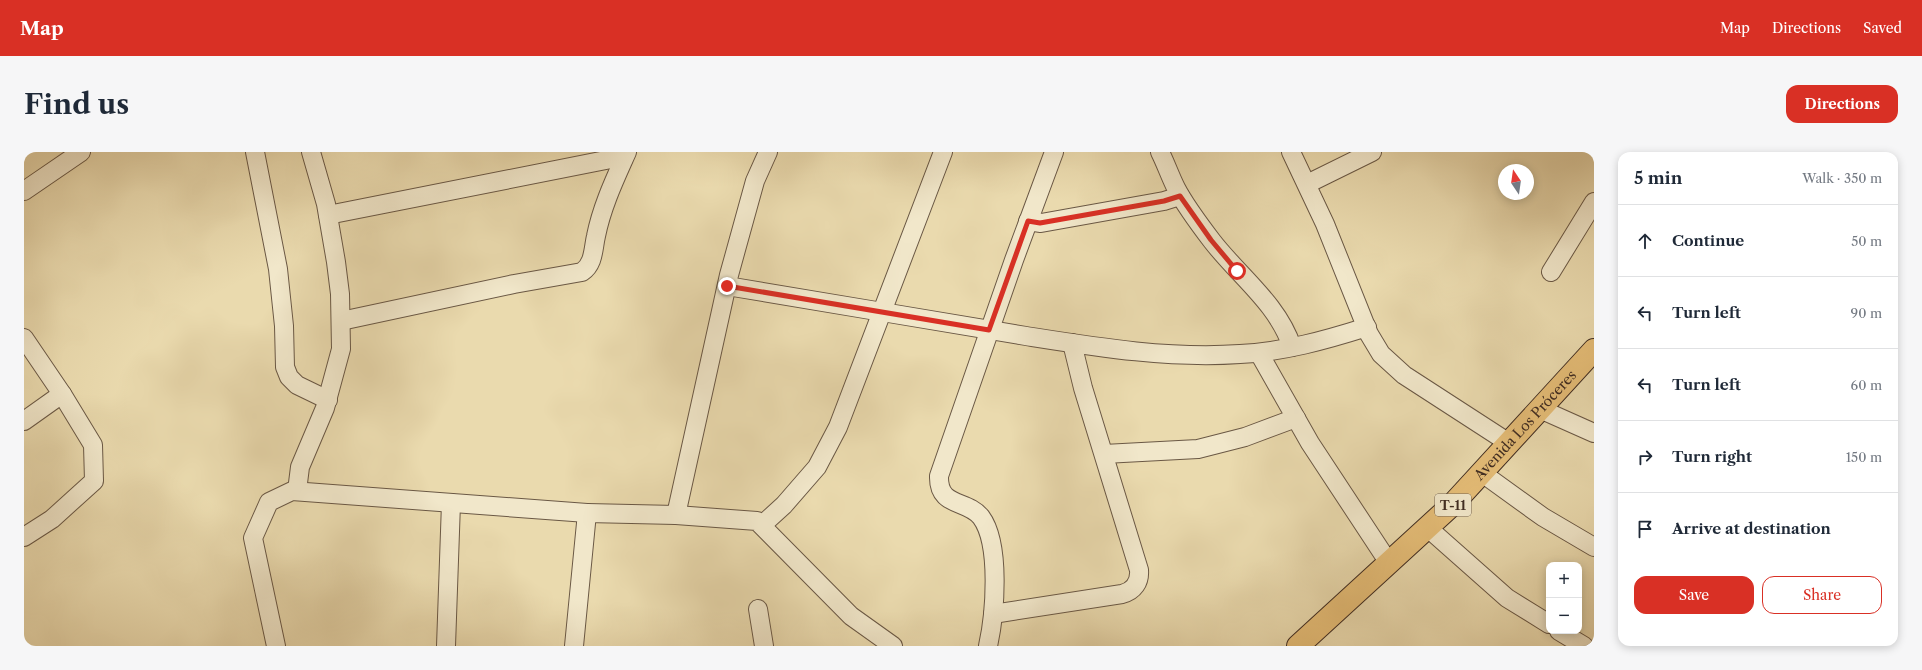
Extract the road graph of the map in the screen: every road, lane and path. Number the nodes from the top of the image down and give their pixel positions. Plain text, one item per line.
1 (81, 152) edge
2 (255, 152) edge
3 (311, 152) edge
4 (768, 152) edge
5 (943, 152) edge
6 (1054, 152) edge
7 (1160, 152) edge
8 (1291, 152) edge
9 (1372, 152) edge
10 (626, 156) edge
11 (1307, 184) junction
12 (24, 191) edge
13 (1180, 196) junction
14 (1594, 202) edge
15 (328, 215) junction
16 (1028, 221) junction
17 (1551, 272) dead end
18 (727, 286) junction
19 (882, 311) junction
20 (341, 321) junction
21 (1367, 327) junction
22 (989, 330) junction
23 (24, 338) edge
24 (1072, 343) junction
25 (1292, 347) junction
26 (1594, 350) edge
27 (1259, 353) junction
28 (62, 394) junction
29 (328, 400) junction
30 (1540, 409) junction
31 (1296, 418) junction
32 (24, 421) edge
33 (1594, 433) edge
34 (1509, 443) junction
35 (1104, 454) junction
36 (1482, 473) junction
37 (298, 491) junction
38 (451, 503) junction
39 (587, 513) junction
40 (676, 515) junction
41 (762, 525) junction
42 (1428, 528) junction
43 (24, 537) edge
44 (1594, 547) edge
45 (1389, 563) junction
46 (758, 609) dead end
47 (993, 614) junction
48 (1546, 622) edge
49 (1564, 634) edge
50 (276, 646) edge
51 (446, 646) edge
52 (574, 646) edge
53 (764, 646) edge
54 (893, 646) edge
55 (988, 646) edge
56 (1298, 646) edge
57 (1584, 646) edge

1 - 12 street
2 - 29 street
3 - 15 street
4 - 18 street
5 - 19 street
6 - 16 street
7 - 13 street
8 - 11 street
9 - 11 street
10 - 15 street
10 - 20 street
11 - 21 street
13 - 16 street
13 - 25 street
14 - 17 street
15 - 20 street
16 - 22 street
18 - 19 street
18 - 40 street
19 - 22 street
19 - 41 street
20 - 29 street
21 - 25 street
21 - 34 street
22 - 24 street
22 - 47 street
23 - 28 street
24 - 27 street
24 - 35 street
25 - 27 street
26 - 30 highway, Avenida Los Próceres / T-11
27 - 31 street
28 - 32 street
28 - 43 street
29 - 37 street
30 - 33 street
30 - 34 highway, Avenida Los Próceres / T-11
31 - 35 street
31 - 45 street
34 - 36 highway, Avenida Los Próceres / T-11
35 - 47 street
36 - 42 highway, Avenida Los Próceres / T-11
36 - 44 street
37 - 38 street
37 - 50 street
38 - 39 street
38 - 51 street
39 - 40 street
39 - 52 street
40 - 41 street
41 - 54 street
42 - 45 highway, Avenida Los Próceres / T-11
42 - 48 street
45 - 56 highway, Avenida Los Próceres / T-11
46 - 53 street
47 - 55 street
49 - 57 street

